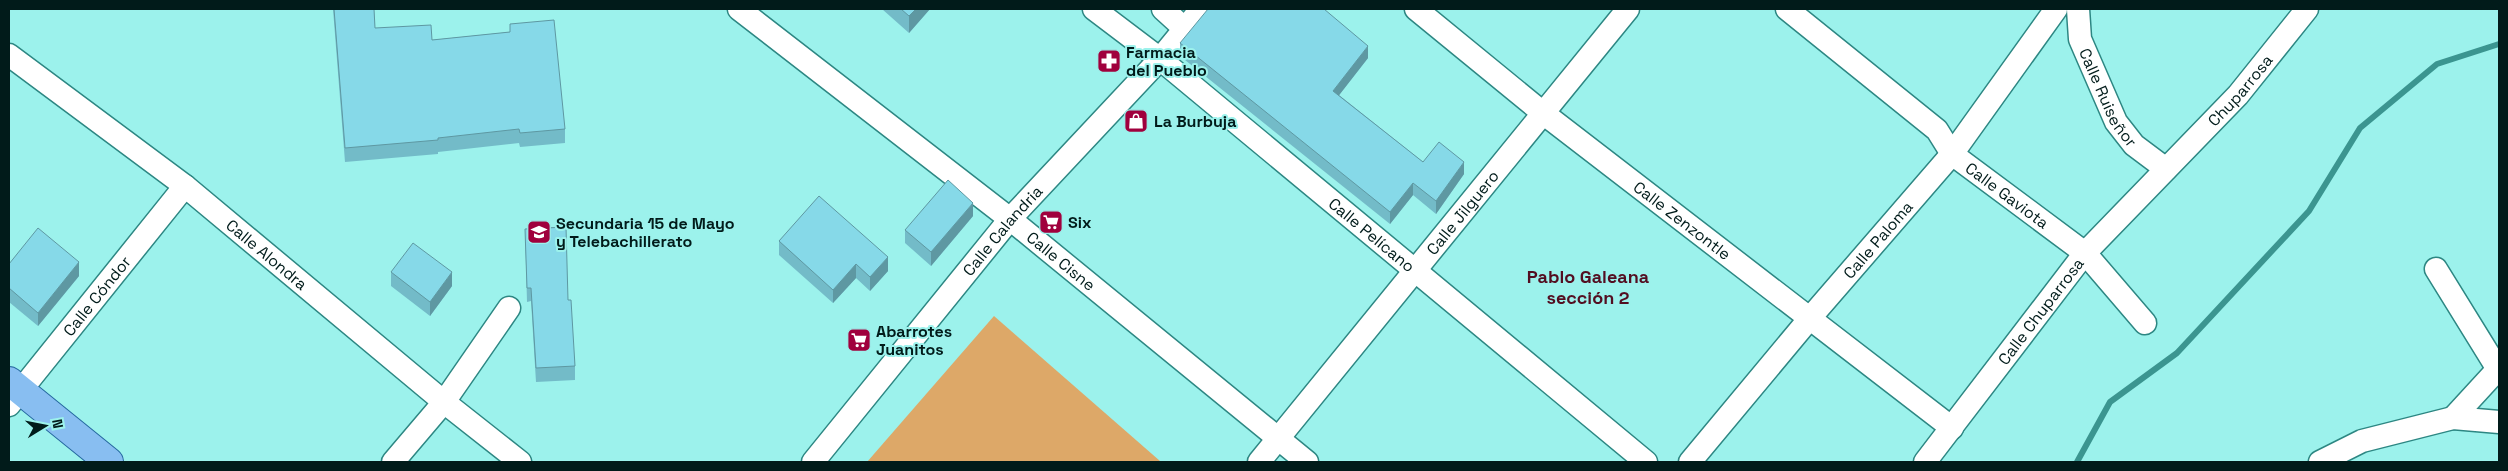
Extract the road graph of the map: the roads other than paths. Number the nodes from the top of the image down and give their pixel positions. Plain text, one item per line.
1 (1094, 9) edge
2 (1163, 9) edge
3 (1201, 9) edge
4 (1416, 9) edge
5 (1628, 9) edge
6 (1787, 9) edge
7 (2056, 9) edge
8 (2078, 9) edge
9 (2307, 9) edge
10 (745, 10) edge
11 (1185, 29) junction
12 (9, 55) edge
13 (1160, 59) junction
14 (1543, 113) junction
15 (1937, 130) junction
16 (1966, 132) junction
17 (1952, 154) junction
18 (2166, 168) junction
19 (185, 186) junction
20 (1010, 219) junction
21 (2085, 253) junction
22 (2436, 269) dead end
23 (1414, 270) junction
24 (509, 308) dead end
25 (1810, 318) junction
26 (2145, 323) dead end
27 (2499, 370) edge
28 (12, 392) edge
29 (444, 402) junction
30 (2453, 418) junction
31 (2499, 422) edge
32 (1952, 428) junction
33 (1278, 438) junction
34 (109, 462) edge
35 (393, 462) edge
36 (520, 462) edge
37 (813, 462) edge
38 (1258, 462) edge
39 (1307, 462) edge
40 (1646, 462) edge
41 (1690, 462) edge
42 (1925, 462) edge
43 (2320, 462) edge

1 - 13 street, Calle Pelícano
2 - 11 street
3 - 11 street, Calle Calandria
4 - 14 street, Calle Zenzontle
5 - 14 street, Calle Jilguero
6 - 15 street, Calle Gaviota
7 - 16 street, Calle Paloma
8 - 18 street, Calle Ruiseñor
9 - 18 street, Chuparrosa
10 - 20 street, Calle Cisne
11 - 13 street, Calle Calandria
12 - 19 street, Calle Alondra
13 - 20 street, Calle Calandria
13 - 23 street, Calle Pelícano
14 - 23 street, Calle Jilguero
14 - 25 street, Calle Zenzontle
15 - 16 street
15 - 17 street, Calle Gaviota
16 - 17 street, Calle Paloma
17 - 21 street, Calle Gaviota
17 - 25 street, Calle Paloma
18 - 21 street, Calle Chuparrosa
19 - 28 street, Calle Cóndor
19 - 29 street, Calle Alondra
20 - 33 street, Calle Cisne
20 - 37 street, Calle Calandria
21 - 26 street, Calle Gaviota
21 - 32 street, Calle Chuparrosa
22 - 27 street
23 - 33 street, Calle Jilguero
23 - 40 street, Calle Pelícano
24 - 29 street
25 - 32 street, Calle Zenzontle
25 - 41 street, Calle Paloma
27 - 30 street
28 - 34 main road
29 - 35 street
29 - 36 street, Calle Alondra
30 - 31 street
30 - 43 street
32 - 42 street, Calle Chuparrosa
33 - 38 street, Calle Jilguero
33 - 39 street, Calle Cisne

